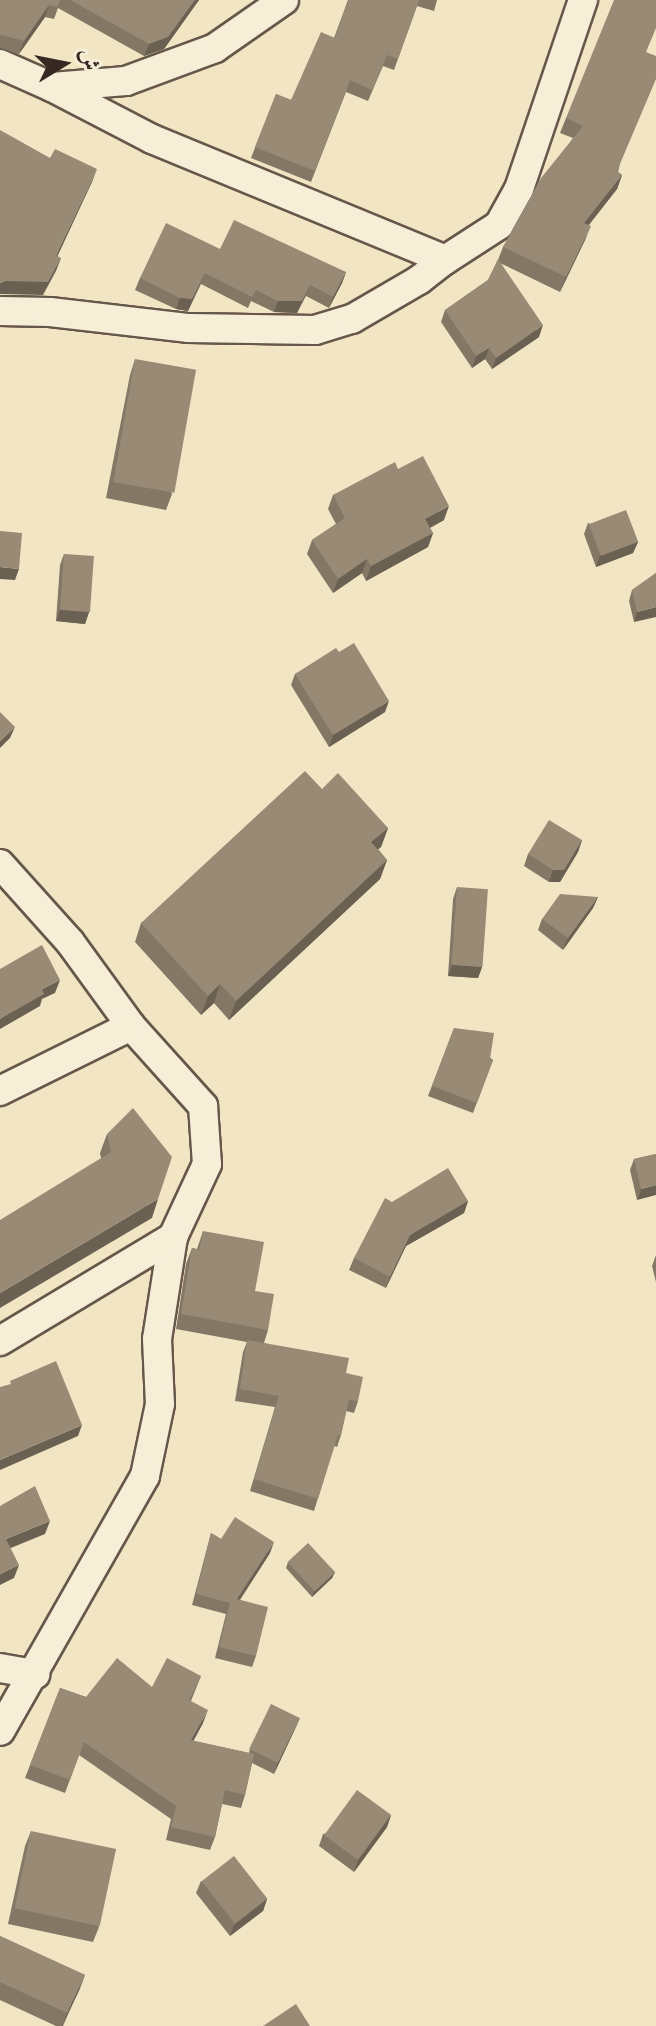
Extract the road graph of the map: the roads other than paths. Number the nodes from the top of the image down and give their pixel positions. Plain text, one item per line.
1 (284, 0) edge
2 (583, 0) edge
3 (0, 64) edge
4 (52, 87) junction
5 (445, 260) junction
6 (0, 311) edge
7 (0, 864) edge
8 (131, 1026) junction
9 (0, 1091) edge
10 (173, 1237) junction
11 (0, 1341) edge
12 (0, 1668) edge
13 (35, 1674) junction
14 (0, 1731) edge

1 - 4 street
2 - 5 street
3 - 4 street
4 - 5 street
5 - 6 street
7 - 8 street
8 - 9 street
8 - 10 street
10 - 11 street
10 - 13 street
12 - 13 street
13 - 14 street

